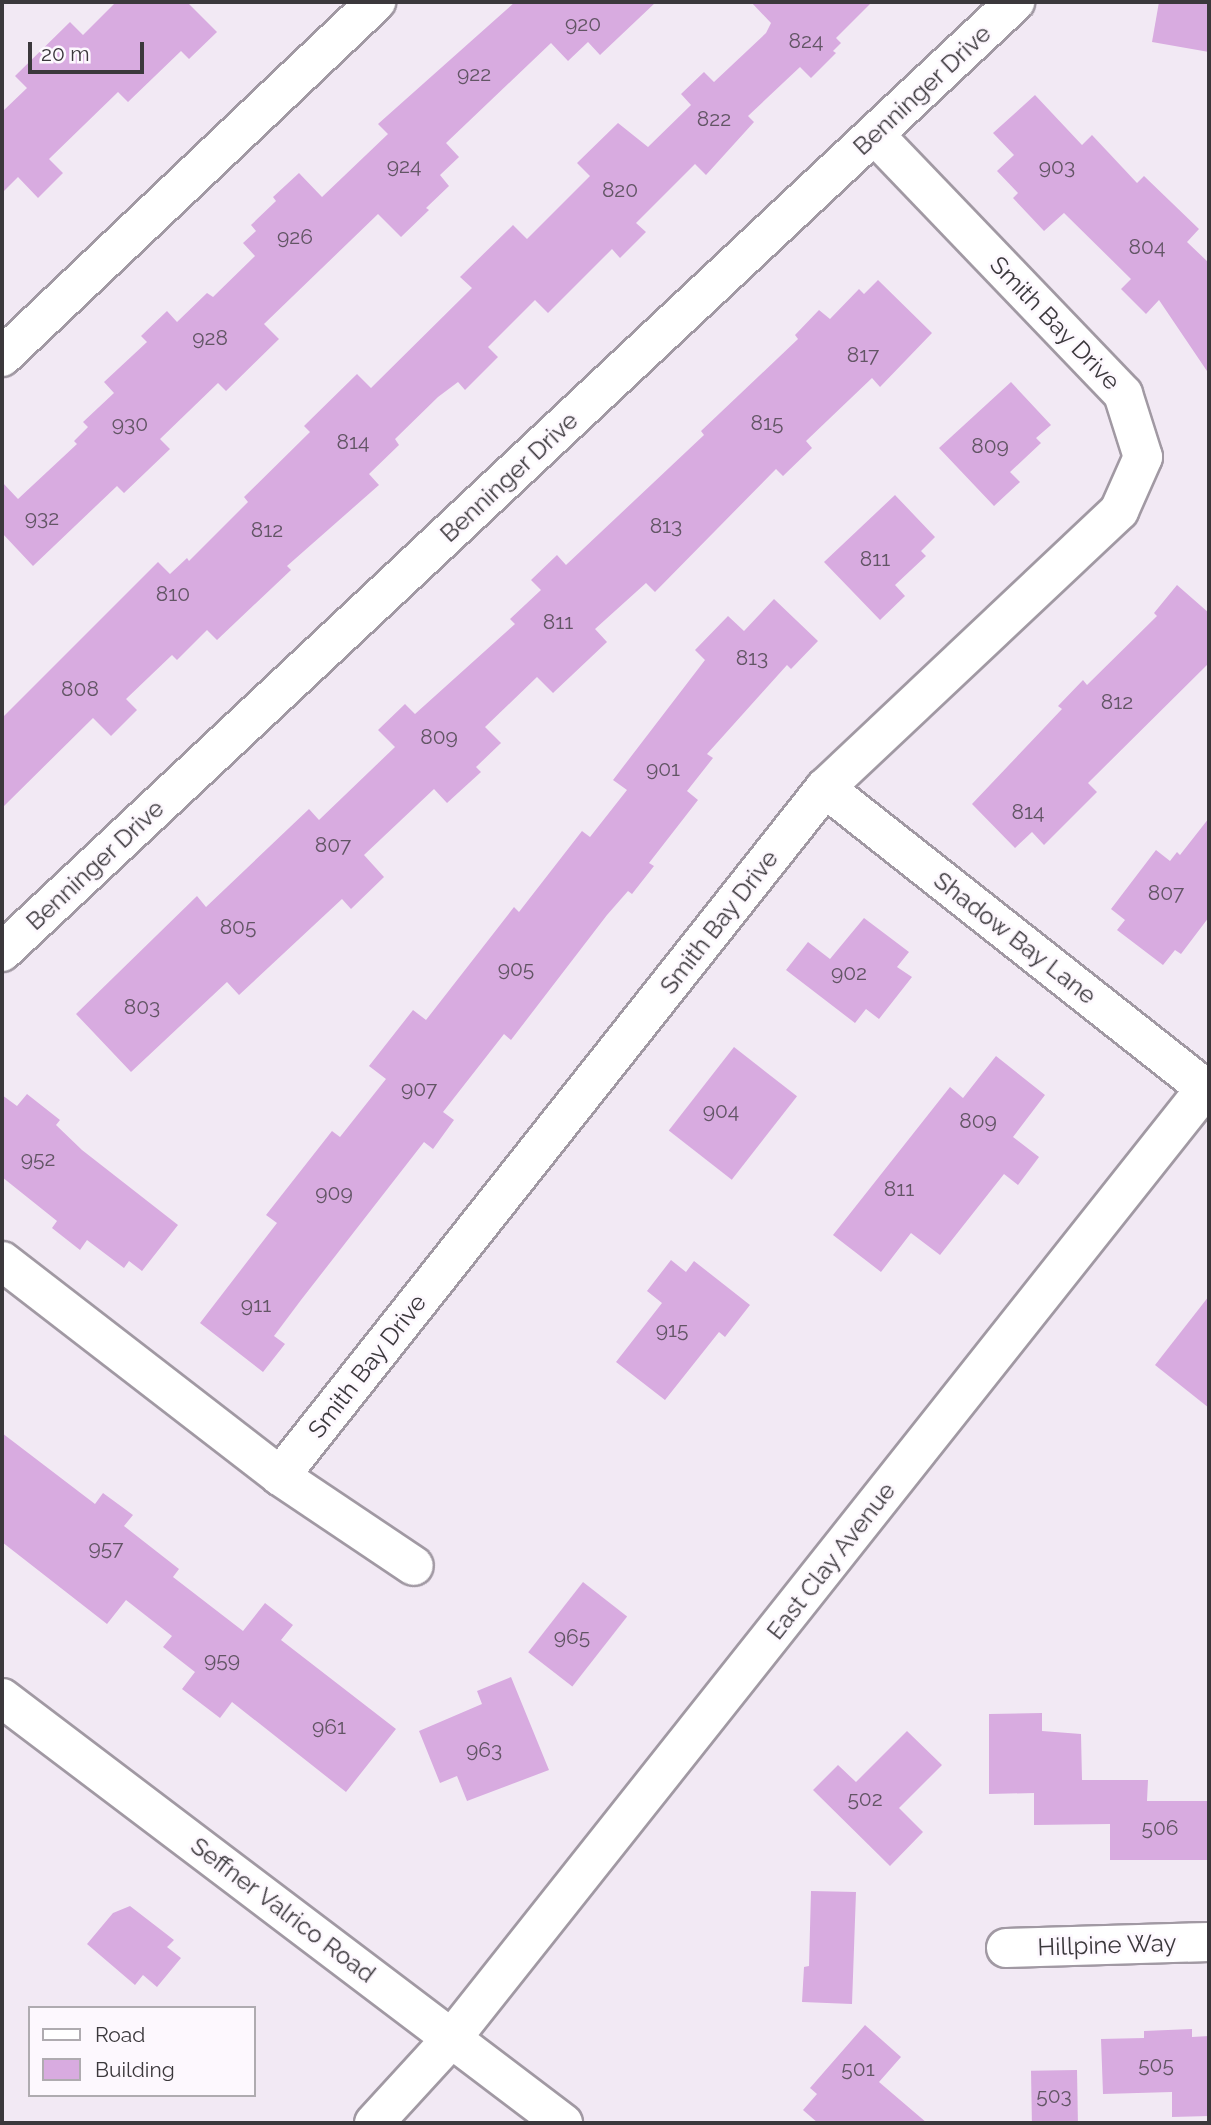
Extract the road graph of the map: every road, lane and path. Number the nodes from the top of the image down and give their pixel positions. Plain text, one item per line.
1 (376, 2) edge
2 (1015, 2) edge
3 (875, 135) junction
4 (2, 357) edge
5 (825, 788) junction
6 (2, 952) edge
7 (1208, 1088) edge
8 (2, 1261) edge
9 (280, 1476) junction
10 (414, 1566) dead end
11 (2, 1698) edge
12 (1209, 1942) edge
13 (1006, 1948) dead end
14 (452, 2038) junction
15 (374, 2123) edge
16 (563, 2123) edge

1 - 4 street
2 - 3 street, Benninger Drive
3 - 5 street, Smith Bay Drive
3 - 6 street, Benninger Drive
5 - 7 street, Shadow Bay Lane
5 - 9 street, Smith Bay Drive
7 - 14 street, East Clay Avenue
8 - 9 street
9 - 10 street
11 - 14 street, Seffner Valrico Road
12 - 13 street, Hillpine Way
14 - 15 street, East Clay Avenue
14 - 16 street, Seffner Valrico Road

